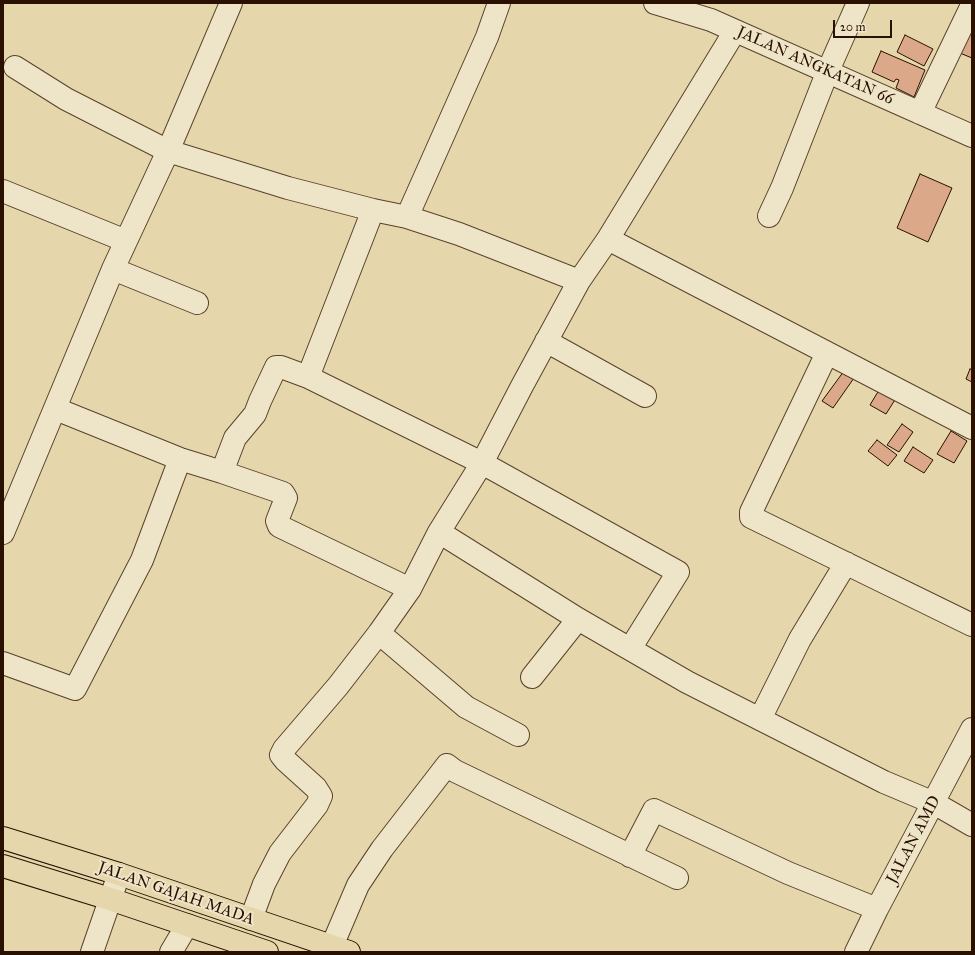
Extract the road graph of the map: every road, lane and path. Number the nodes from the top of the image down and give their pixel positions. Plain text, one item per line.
1 (231, 3) edge
2 (499, 3) edge
3 (858, 3) edge
4 (666, 4) edge
5 (972, 5) edge
6 (735, 31) junction
7 (15, 67) dead end
8 (828, 73) junction
9 (920, 113) junction
10 (972, 136) edge
11 (168, 151) junction
12 (3, 191) edge
13 (373, 210) junction
14 (769, 216) dead end
15 (407, 217) junction
16 (608, 239) junction
17 (126, 241) junction
18 (113, 268) junction
19 (578, 281) junction
20 (197, 303) dead end
21 (546, 341) junction
22 (827, 353) junction
23 (308, 377) junction
24 (645, 396) dead end
25 (56, 409) junction
26 (972, 428) edge
27 (180, 458) junction
28 (482, 463) junction
29 (222, 472) junction
30 (439, 532) junction
31 (3, 533) edge
32 (846, 563) junction
33 (410, 589) junction
34 (578, 619) junction
35 (972, 624) edge
36 (379, 633) junction
37 (630, 649) junction
38 (3, 663) edge
39 (532, 677) dead end
40 (760, 719) junction
41 (972, 729) edge
42 (518, 735) dead end
43 (934, 803) junction
44 (972, 825) edge
45 (3, 838) edge
46 (630, 856) junction
47 (3, 866) edge
48 (119, 874) junction
49 (677, 878) dead end
50 (110, 899) junction
51 (877, 910) junction
52 (251, 919) junction
53 (187, 925) junction
54 (340, 949) edge
55 (92, 952) edge
56 (171, 952) edge
57 (267, 952) edge
58 (856, 952) edge

1 - 11 street
2 - 15 street
3 - 8 street
4 - 6 street, JALAN ANGKATAN 66
5 - 9 street
6 - 8 street, JALAN ANGKATAN 66
6 - 16 street
7 - 11 street
8 - 9 street, JALAN ANGKATAN 66
8 - 14 street
9 - 10 street, JALAN ANGKATAN 66
11 - 13 street
11 - 17 street
12 - 17 street
13 - 15 street
13 - 23 street
15 - 19 street
16 - 19 street
16 - 22 street
17 - 18 street
18 - 20 street
18 - 25 street
19 - 21 street
21 - 24 street
21 - 28 street
22 - 26 street
22 - 32 street
23 - 28 street
23 - 29 street
25 - 27 street
25 - 31 street
27 - 29 street
27 - 38 street
28 - 30 street
28 - 37 street
29 - 33 street
30 - 33 street
30 - 34 street
32 - 35 street
32 - 40 street
33 - 36 street
34 - 37 street
34 - 39 street
36 - 42 street
36 - 52 street
37 - 40 street
40 - 43 street
41 - 43 street, JALAN AMD
43 - 44 street
43 - 51 street, JALAN AMD
45 - 48 highway, JALAN GAJAH MADA
46 - 49 street
46 - 51 street
46 - 54 street
47 - 50 highway, JALAN GAJAH MADA
48 - 50 street
48 - 52 highway, JALAN GAJAH MADA
50 - 53 highway, JALAN GAJAH MADA
50 - 55 street
51 - 58 street, JALAN AMD
52 - 54 highway, JALAN GAJAH MADA
53 - 56 street
53 - 57 highway, JALAN GAJAH MADA

